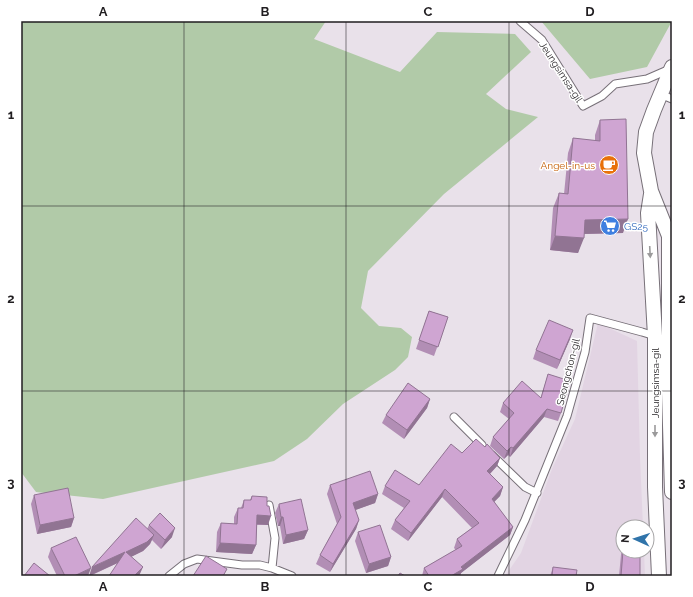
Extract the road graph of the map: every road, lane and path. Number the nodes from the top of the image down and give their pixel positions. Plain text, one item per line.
1 (520, 21) edge
2 (672, 68) edge
3 (666, 97) edge
4 (651, 191) junction
5 (655, 336) junction
6 (454, 417) dead end
7 (672, 492) edge
8 (537, 493) junction
9 (269, 505) edge
10 (272, 568) junction
11 (169, 576) edge
12 (292, 576) edge
13 (498, 576) edge
14 (659, 576) edge

1 - 2 lane, Jeungsimsa-gil
2 - 3 street, Jeungsimsa-gil
3 - 4 street, Jeungsimsa-gil
4 -> 5 street, Jeungsimsa-gil
4 - 7 street, Jeungsimsa-gil
5 - 8 lane, Seongchon-gil
5 -> 14 street, Jeungsimsa-gil
6 - 8 lane
8 - 13 lane, Seongchon-gil
9 - 10 lane
10 - 11 lane
10 - 12 lane

